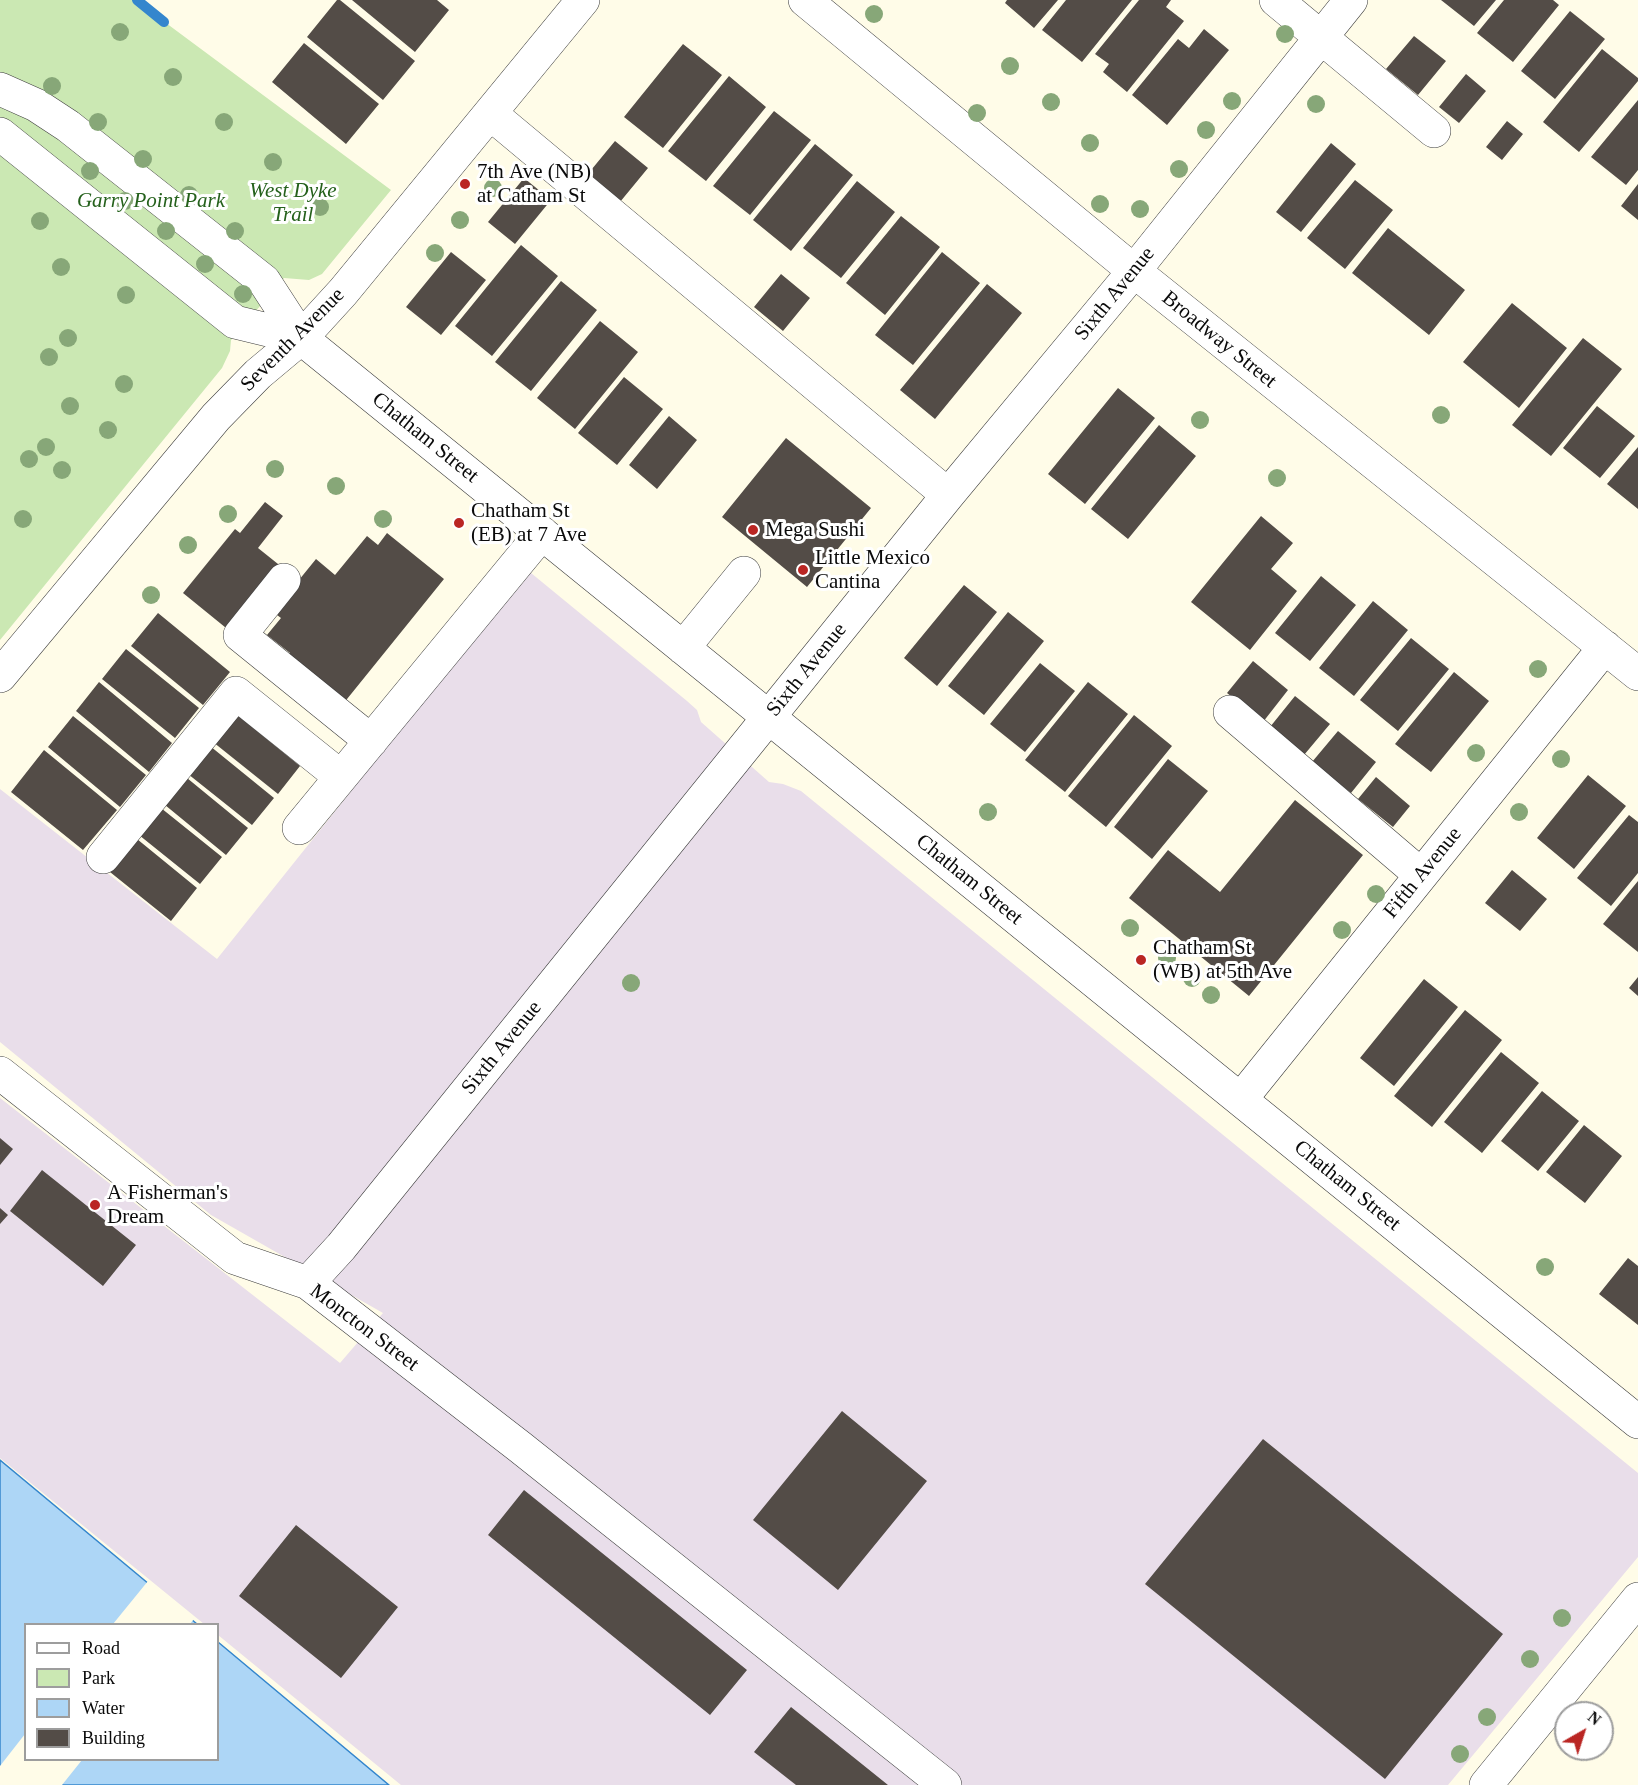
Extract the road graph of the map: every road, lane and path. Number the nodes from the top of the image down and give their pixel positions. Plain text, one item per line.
1 (583, 0) edge
2 (805, 0) edge
3 (1276, 0) edge
4 (1351, 0) edge
5 (1320, 38) junction
6 (0, 89) edge
7 (490, 114) junction
8 (1434, 131) dead end
9 (0, 134) edge
10 (1134, 271) junction
11 (302, 338) junction
12 (948, 495) junction
13 (542, 533) junction
14 (744, 573) dead end
15 (284, 580) dead end
16 (1605, 647) junction
17 (683, 648) junction
18 (1638, 674) edge
19 (0, 676) edge
20 (1230, 712) dead end
21 (768, 718) junction
22 (371, 741) junction
23 (341, 777) junction
24 (299, 828) dead end
25 (103, 857) dead end
26 (1421, 875) junction
27 (0, 1073) edge
28 (1241, 1099) junction
29 (309, 1283) junction
30 (1638, 1422) edge
31 (1638, 1599) edge
32 (945, 1785) edge
33 (1487, 1785) edge

1 - 7 street, Seventh Avenue
2 - 10 street, Broadway Street
3 - 5 street
4 - 5 street, Sixth Avenue
5 - 8 street
5 - 10 street, Sixth Avenue
6 - 11 street
7 - 11 street, Seventh Avenue
7 - 12 street
9 - 11 street
10 - 12 street, Sixth Avenue
10 - 16 street, Broadway Street
11 - 13 street, Chatham Street
11 - 19 street, Seventh Avenue
12 - 21 street, Sixth Avenue
13 - 17 street, Chatham Street
13 - 22 street
14 - 17 street
15 - 22 street
16 - 18 street, Broadway Street
16 - 26 street, Fifth Avenue
17 - 21 street, Chatham Street
20 - 26 street
21 - 28 street, Chatham Street
21 - 29 street, Sixth Avenue
22 - 23 street
23 - 24 street
23 - 25 street
26 - 28 street, Fifth Avenue
27 - 29 street, Moncton Street
28 - 30 street, Chatham Street
29 - 32 street, Moncton Street
31 - 33 street

